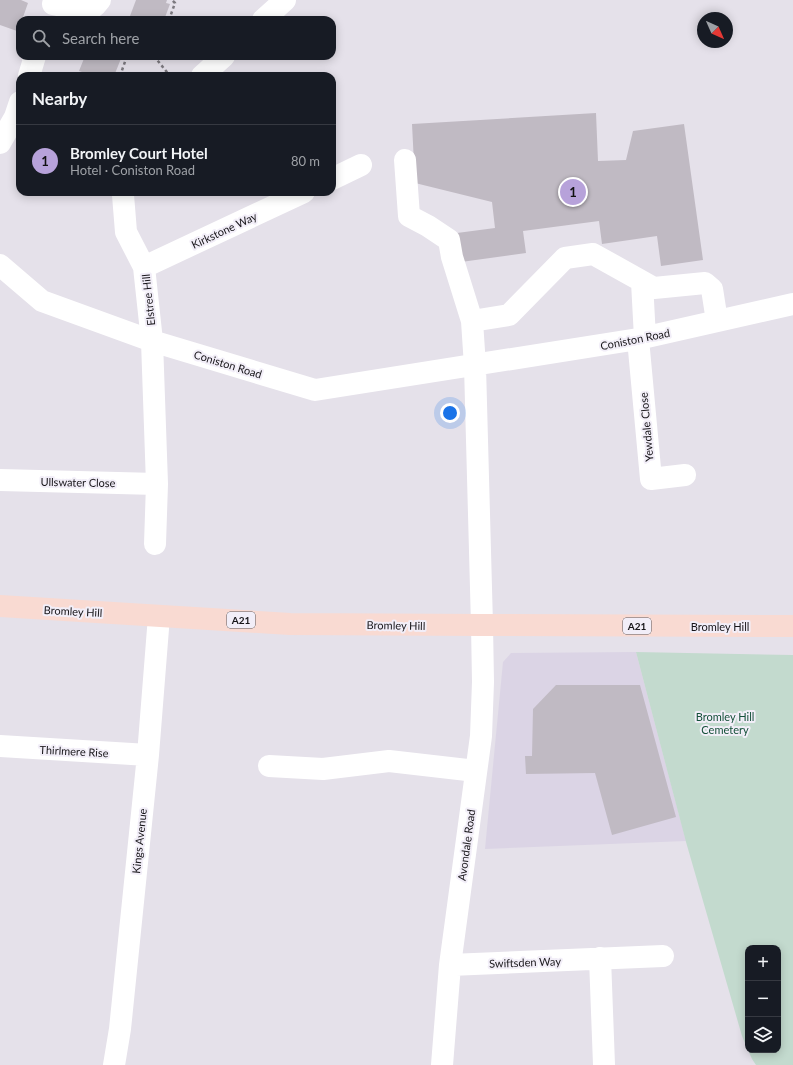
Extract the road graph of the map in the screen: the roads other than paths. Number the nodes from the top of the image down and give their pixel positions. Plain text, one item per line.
1 (100, 0) edge
2 (285, 0) edge
3 (51, 8) edge
4 (267, 16) edge
5 (34, 60) edge
6 (220, 60) edge
7 (30, 72) edge
8 (206, 72) edge
9 (16, 114) edge
10 (0, 143) edge
11 (405, 160) dead end
12 (361, 165) dead end
13 (336, 177) edge
14 (123, 196) edge
15 (295, 196) edge
16 (0, 265) edge
17 (144, 267) junction
18 (642, 282) junction
19 (793, 304) edge
20 (472, 321) junction
21 (717, 321) junction
22 (642, 338) junction
23 (152, 341) junction
24 (475, 366) junction
25 (685, 475) dead end
26 (0, 480) edge
27 (157, 484) junction
28 (155, 544) dead end
29 (0, 606) edge
30 (159, 616) junction
31 (482, 625) junction
32 (793, 626) edge
33 (0, 746) edge
34 (148, 755) junction
35 (269, 766) dead end
36 (476, 771) junction
37 (663, 956) dead end
38 (600, 958) junction
39 (450, 964) junction
40 (114, 1065) edge
41 (442, 1065) edge
42 (604, 1065) edge

1 - 3 street
2 - 4 street
5 - 7 street
6 - 8 street
9 - 10 street
11 - 20 street
12 - 13 street
14 - 17 street, Elstree Hill
15 - 17 street, Kirkstone Way
16 - 23 street, Coniston Road
17 - 23 street, Elstree Hill
18 - 20 street
18 - 21 street
18 - 22 street
19 - 21 street, Coniston Road
20 - 24 street
21 - 22 street, Coniston Road
22 - 24 street, Coniston Road
22 - 25 street, Yewdale Close
23 - 24 street, Coniston Road
23 - 27 street
24 - 31 street
26 - 27 street, Ullswater Close
27 - 28 street
29 - 30 main road, Bromley Hill / A21
30 - 31 main road, Bromley Hill / A21
30 - 34 street, Kings Avenue
31 - 32 main road, Bromley Hill / A21
31 - 36 street, Avondale Road
33 - 34 street, Thirlmere Rise
34 - 40 street, Kings Avenue
35 - 36 street
36 - 39 street, Avondale Road
37 - 38 street, Swiftsden Way
38 - 39 street, Swiftsden Way
38 - 42 street
39 - 41 street, Avondale Road

